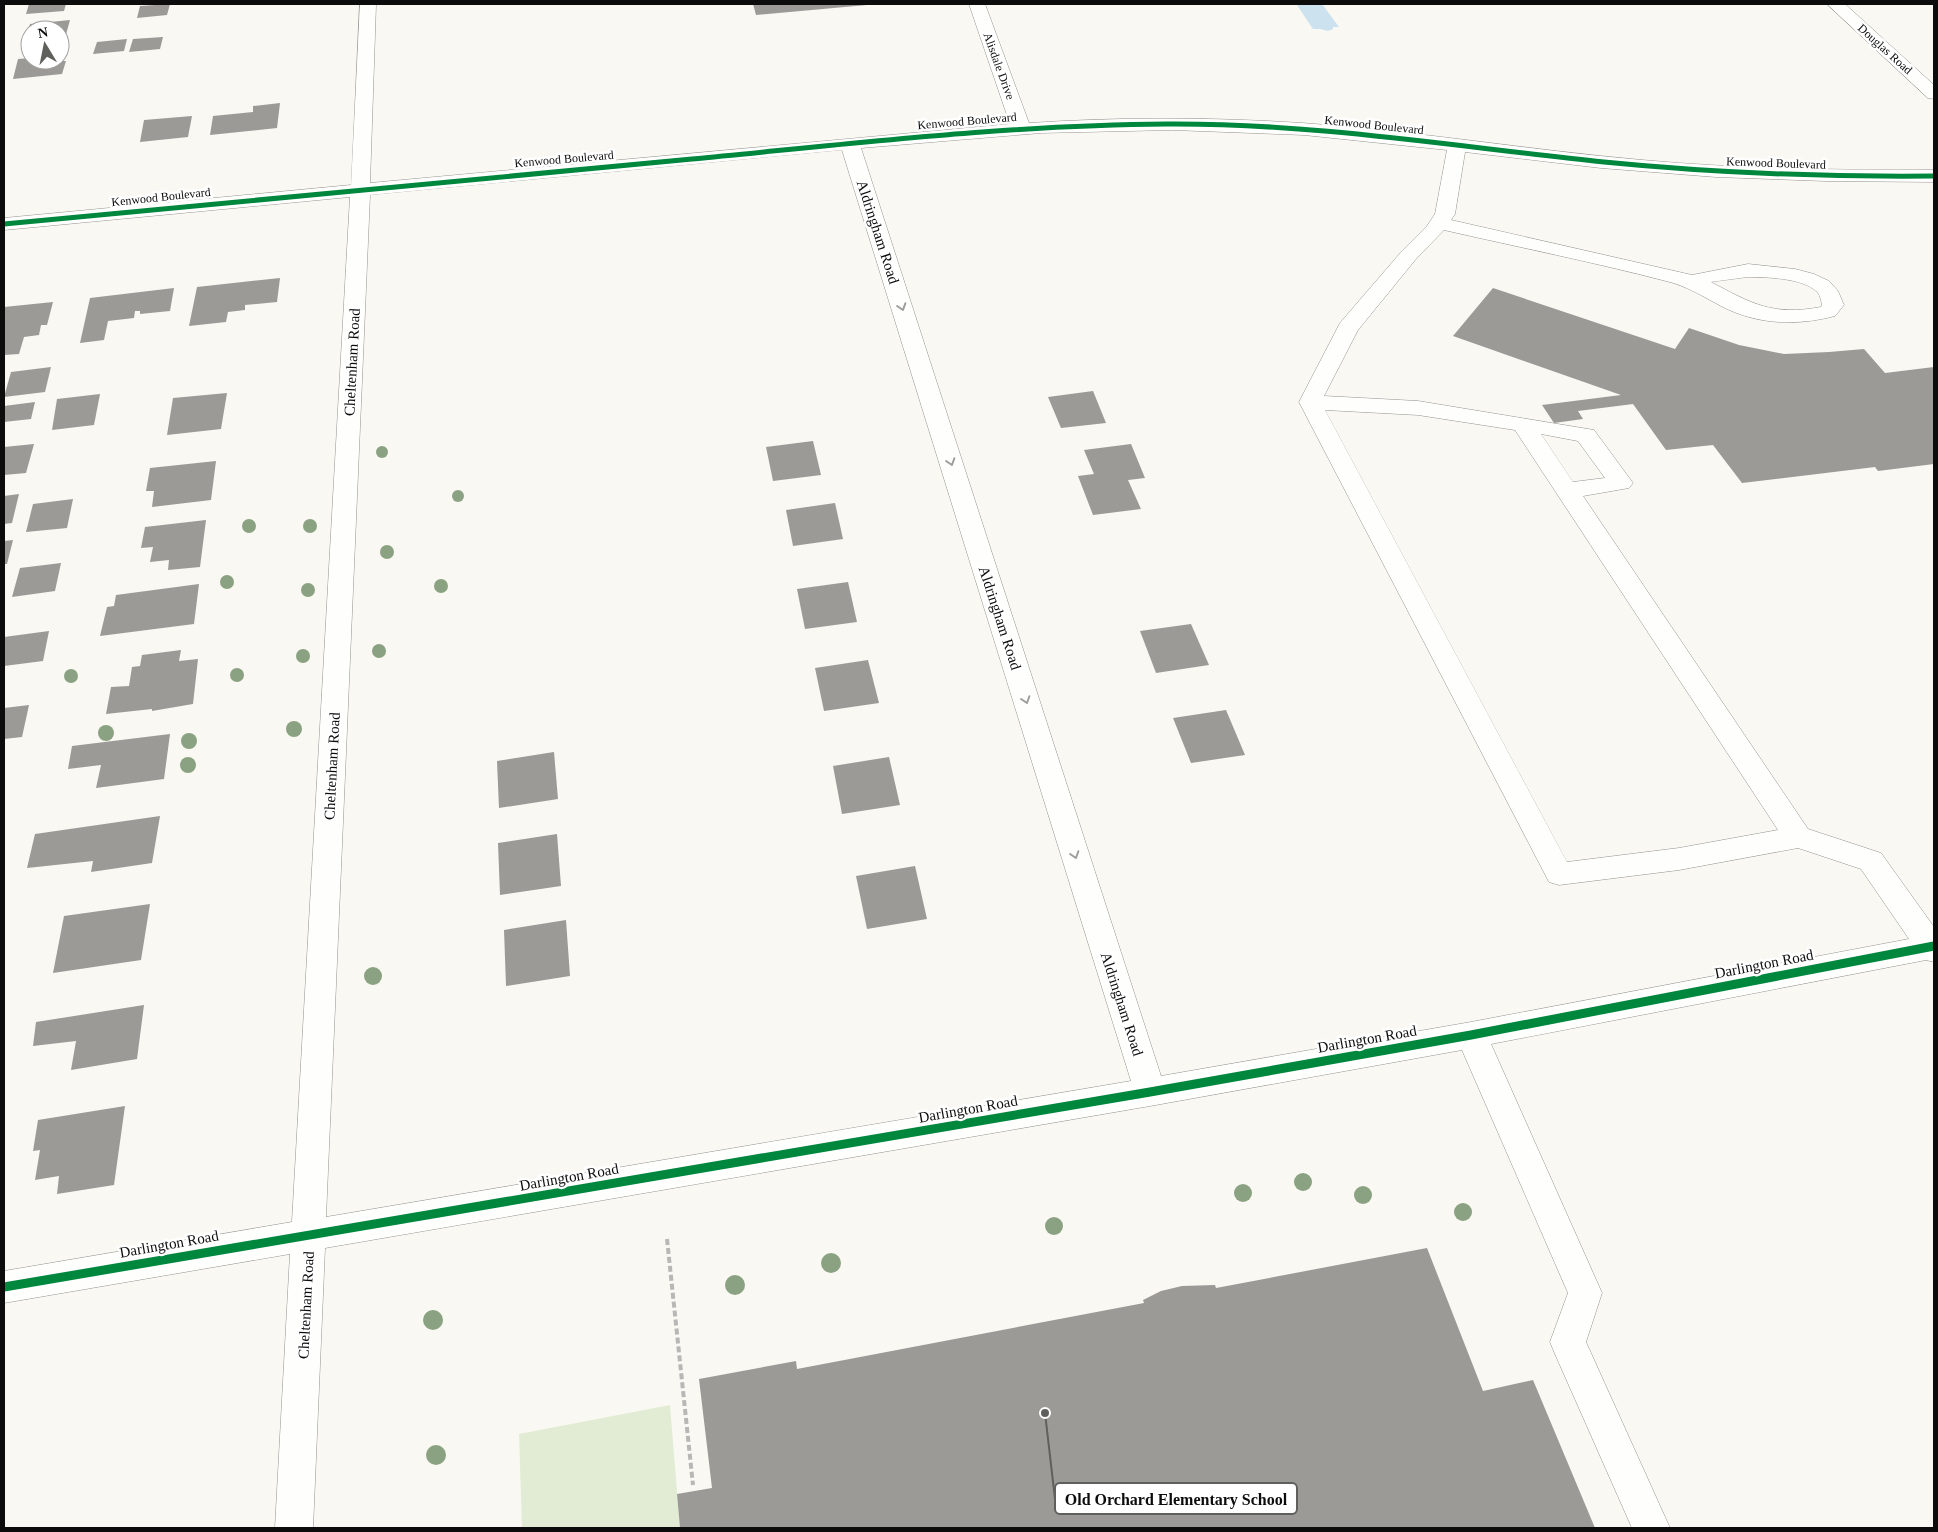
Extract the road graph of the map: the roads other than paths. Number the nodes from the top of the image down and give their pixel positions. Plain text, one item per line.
1 (368, 4) edge
2 (977, 4) edge
3 (1835, 4) edge
4 (1934, 94) edge
5 (1021, 128) junction
6 (850, 144) junction
7 (1457, 145) junction
8 (1934, 176) edge
9 (359, 189) junction
10 (1439, 223) junction
11 (4, 224) edge
12 (1691, 281) junction
13 (1310, 402) junction
14 (1524, 424) junction
15 (1568, 490) junction
16 (1798, 837) junction
17 (1933, 947) edge
18 (1471, 1035) junction
19 (1150, 1092) junction
20 (309, 1235) junction
21 (4, 1287) edge
22 (294, 1528) edge
23 (1651, 1528) edge

1 - 9 street, Cheltenham Road
2 - 5 street, Alisdale Drive
3 - 4 street, Douglas Road
5 - 6 street, Kenwood Boulevard
5 - 7 street, Kenwood Boulevard
6 - 9 street, Kenwood Boulevard
6 -> 19 street, Aldringham Road
7 - 8 street, Kenwood Boulevard
7 - 10 street
9 - 11 street, Kenwood Boulevard
9 - 20 street, Cheltenham Road
10 - 12 street
10 - 13 street
12 - 12 street
13 - 14 street
13 - 16 street
14 - 15 street
14 - 15 street
15 - 16 street
16 - 17 street
17 - 18 street, Darlington Road
18 - 19 street, Darlington Road
18 - 23 street
19 - 20 street, Darlington Road
20 - 21 street, Darlington Road
20 - 22 street, Cheltenham Road

